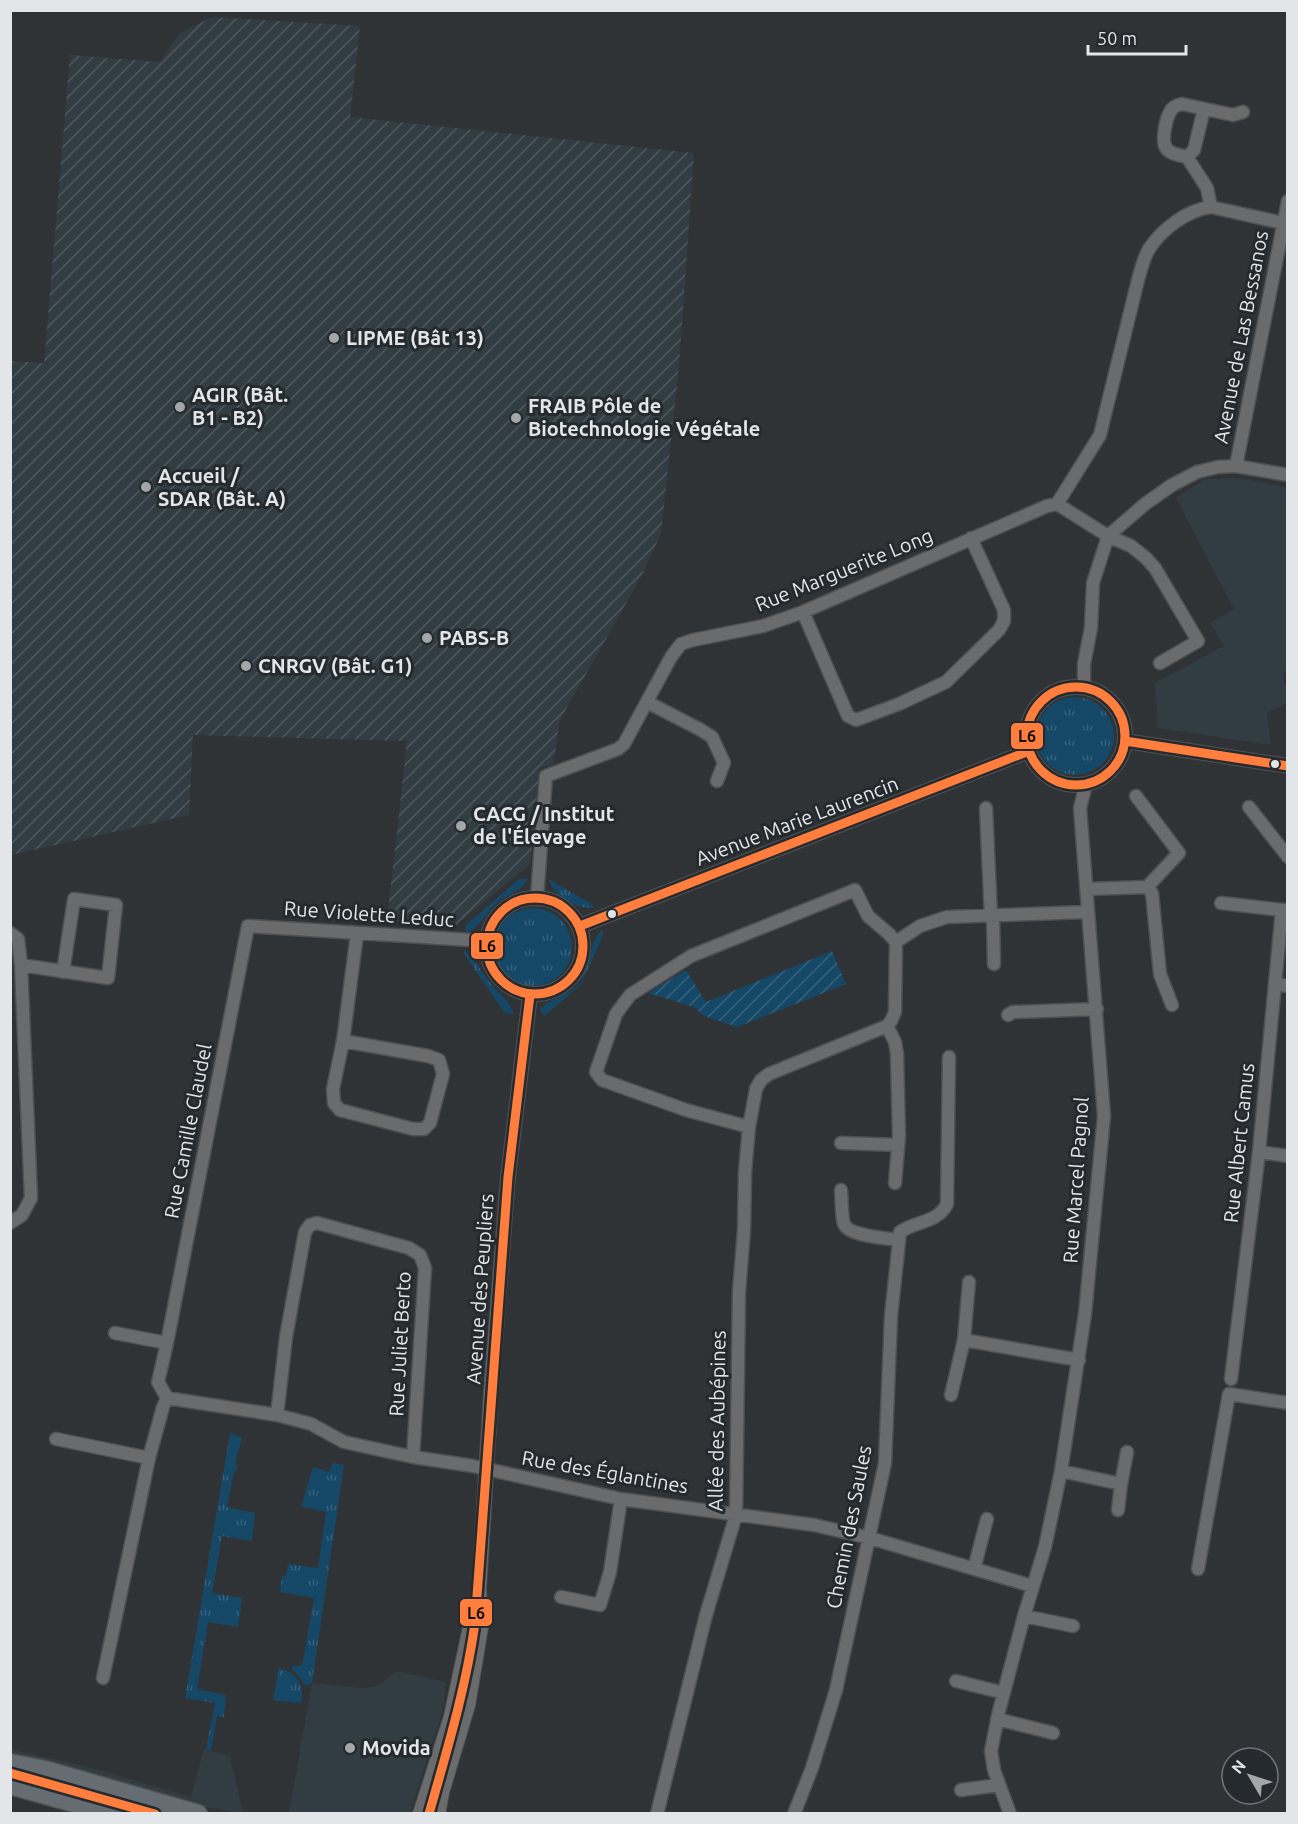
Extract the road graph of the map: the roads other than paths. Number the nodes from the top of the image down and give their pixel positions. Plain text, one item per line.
1 (1204, 109) junction
2 (1243, 112) dead end
3 (1186, 157) junction
4 (1287, 201) edge
5 (1210, 207) junction
6 (1283, 223) junction
7 (1236, 465) junction
8 (1287, 475) edge
9 (1057, 504) junction
10 (1108, 536) junction
11 (971, 538) junction
12 (803, 612) junction
13 (1160, 663) dead end
14 (1084, 687) junction
15 (647, 702) junction
16 (1125, 741) junction
17 (1029, 751) junction
18 (1287, 766) edge
19 (717, 781) dead end
20 (1086, 784) junction
21 (1136, 796) dead end
22 (1249, 807) dead end
23 (986, 808) dead end
24 (1287, 857) edge
25 (1147, 887) junction
26 (1087, 889) junction
27 (537, 898) junction
28 (1221, 903) dead end
29 (1285, 910) edge
30 (1088, 912) junction
31 (992, 917) junction
32 (248, 926) joint
33 (580, 926) junction
34 (10, 933) edge
35 (357, 934) junction
36 (487, 941) junction
37 (896, 942) junction
38 (994, 964) dead end
39 (21, 965) junction
40 (63, 972) junction
41 (1281, 985) edge
42 (530, 994) junction
43 (1172, 1005) dead end
44 (1097, 1009) junction
45 (1008, 1015) dead end
46 (887, 1026) junction
47 (343, 1041) junction
48 (948, 1057) dead end
49 (749, 1127) junction
50 (841, 1143) dead end
51 (898, 1145) junction
52 (1259, 1152) junction
53 (1287, 1156) edge
54 (895, 1183) dead end
55 (841, 1190) dead end
56 (10, 1223) edge
57 (898, 1240) junction
58 (969, 1282) dead end
59 (115, 1333) dead end
60 (964, 1340) junction
61 (168, 1343) junction
62 (1079, 1360) junction
63 (1231, 1379) dead end
64 (951, 1395) dead end
65 (167, 1398) junction
66 (1287, 1403) edge
67 (277, 1414) junction
68 (56, 1439) dead end
69 (1127, 1452) dead end
70 (413, 1457) junction
71 (149, 1458) junction
72 (486, 1469) junction
73 (1061, 1471) junction
74 (1121, 1484) junction
75 (621, 1499) junction
76 (1118, 1510) dead end
77 (736, 1515) junction
78 (987, 1519) dead end
79 (870, 1538) junction
80 (974, 1569) junction
81 (1198, 1569) dead end
82 (1032, 1586) junction
83 (479, 1588) junction
84 (561, 1597) dead end
85 (1024, 1616) junction
86 (1073, 1626) dead end
87 (103, 1678) dead end
88 (956, 1681) dead end
89 (1004, 1693) junction
90 (997, 1719) junction
91 (1053, 1733) dead end
92 (10, 1763) edge
93 (10, 1785) edge
94 (999, 1785) junction
95 (961, 1790) dead end
96 (114, 1814) edge
97 (198, 1814) edge
98 (420, 1814) edge
99 (438, 1814) edge
100 (657, 1814) edge
101 (794, 1814) edge
102 (1010, 1814) edge

1 - 2 street
1 - 3 street
1 - 3 street
3 - 5 street
4 - 6 street, Avenue de Las Bessanos
5 - 6 street
5 - 9 street
6 - 7 street, Avenue de Las Bessanos
7 - 8 street
7 - 10 street, Avenue de Las Bessanos
9 - 10 street
9 - 11 street, Rue Marguerite Long
10 - 13 street
10 - 14 street
11 - 12 street, Rue Marguerite Long
11 - 12 street
12 - 15 street, Rue Marguerite Long
14 - 16 street
14 - 17 street
15 - 19 street
15 - 27 street, Rue Marguerite Long
16 - 18 street
16 - 20 street
17 - 20 street
17 - 33 street, Avenue Marie Laurencin
20 - 26 street, Rue Marcel Pagnol
21 - 25 street
22 - 24 street
23 - 31 street
25 - 26 street
25 - 43 street
26 - 30 street, Rue Marcel Pagnol
27 - 33 street
27 - 36 street
28 - 29 street, Rue Albert Camus
29 - 41 street, Rue Albert Camus
30 - 31 street
30 - 44 street, Rue Marcel Pagnol
31 - 37 street
31 - 38 street
32 - 35 street, Rue Violette Leduc
32 - 61 street, Rue Camille Claudel
33 - 42 street
34 - 39 street
35 - 36 street, Rue Violette Leduc
35 - 47 street
36 - 42 street
37 - 46 street
37 - 49 street
39 - 40 street
39 - 56 street
40 - 40 street
41 - 52 street, Rue Albert Camus
42 - 72 street, Avenue des Peupliers
44 - 45 street
44 - 62 street, Rue Marcel Pagnol
46 - 49 street, Allée des Aubépines
46 - 51 street
47 - 47 street
48 - 57 street
49 - 77 street, Allée des Aubépines
50 - 51 street
51 - 54 street
52 - 53 street
52 - 63 street, Rue Albert Camus
55 - 57 street
57 - 79 street, Chemin des Saules
58 - 60 street
59 - 61 street
60 - 62 street
60 - 64 street
61 - 65 street, Rue Camille Claudel
62 - 73 street, Rue Marcel Pagnol
65 - 67 street, Rue des Églantines
65 - 71 street
66 - 81 street
67 - 70 street, Rue des Églantines
67 - 70 street, Rue Juliet Berto
68 - 71 street
69 - 74 street
70 - 72 street, Rue des Églantines
71 - 87 street
72 - 75 street, Rue des Églantines
72 - 83 street, Avenue des Peupliers
73 - 74 street
73 - 82 street, Rue Marcel Pagnol
74 - 76 street
75 - 77 street, Rue des Églantines
75 - 84 street
77 - 79 street, Rue des Églantines
77 - 100 street, Allée des Aubépines
78 - 80 street
79 - 80 street, Rue des Églantines
79 - 101 street, Chemin des Saules
80 - 82 street, Rue des Églantines
82 - 85 street, Rue Marcel Pagnol
83 - 98 street, Avenue des Peupliers
83 - 99 street, Avenue des Peupliers
85 - 86 street
85 - 89 street, Rue Marcel Pagnol
88 - 89 street
89 - 90 street, Rue Marcel Pagnol
90 - 91 street
90 - 94 street, Rue Marcel Pagnol
92 - 97 main road
93 - 96 main road
94 - 95 street
94 - 102 street, Rue Marcel Pagnol

